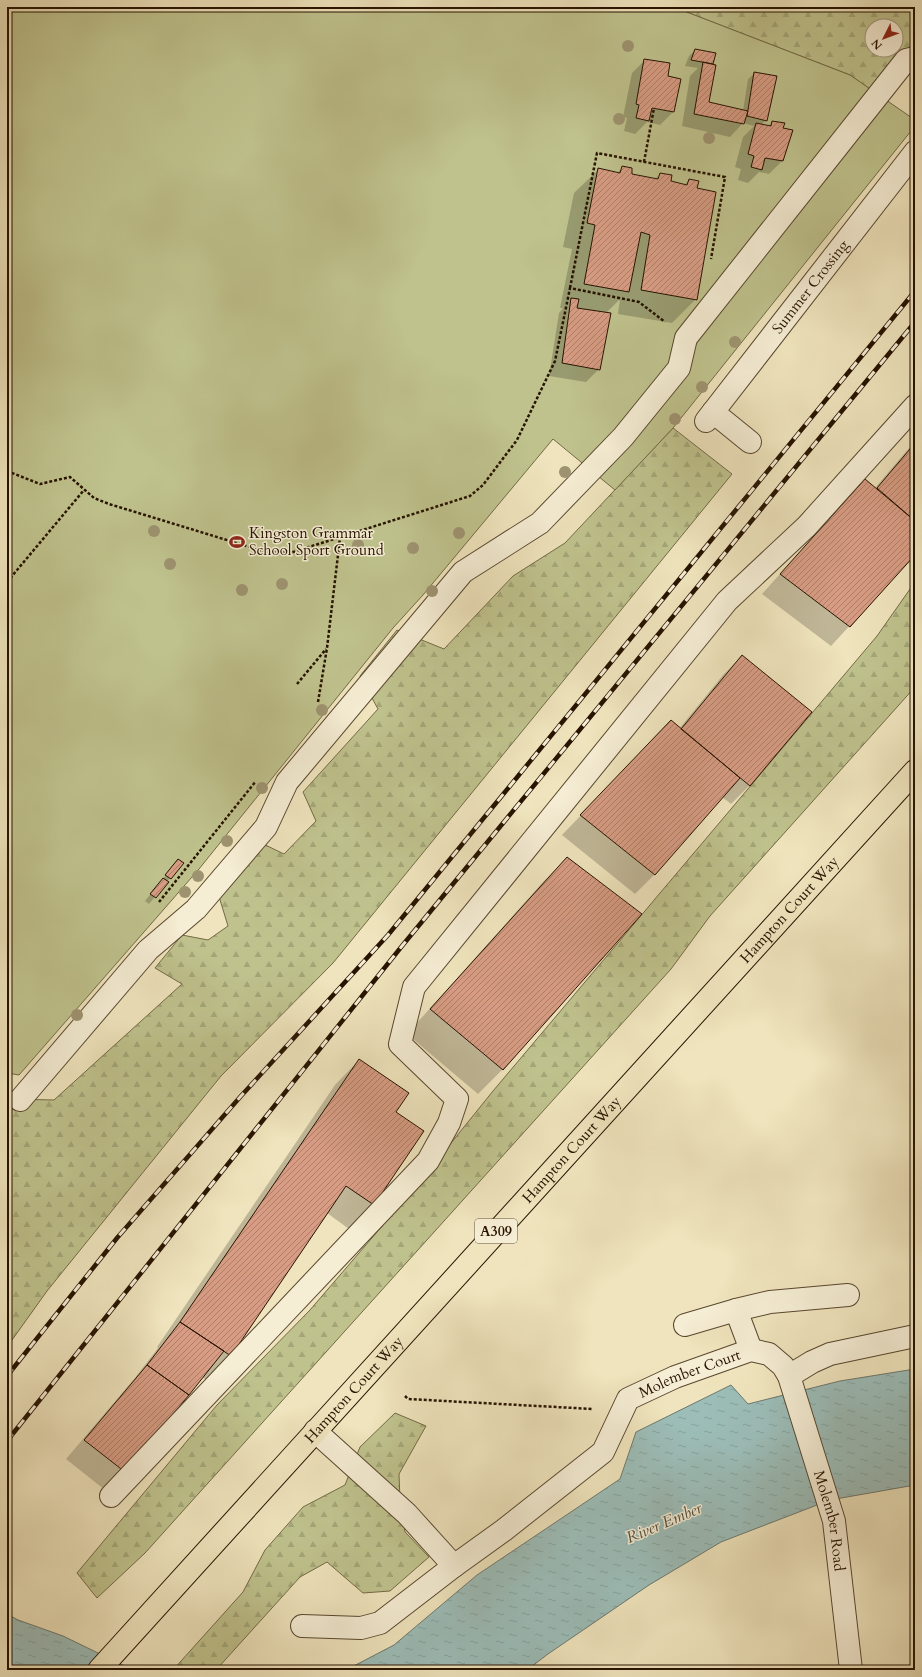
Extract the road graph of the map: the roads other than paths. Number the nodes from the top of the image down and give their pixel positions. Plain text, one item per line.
1 (915, 58) edge
2 (915, 152) edge
3 (915, 406) edge
4 (750, 442) dead end
5 (915, 771) edge
6 (20, 1100) dead end
7 (848, 1295) dead end
8 (736, 1310) junction
9 (685, 1325) dead end
10 (915, 1336) edge
11 (751, 1350) junction
12 (789, 1376) junction
13 (315, 1431) junction
14 (111, 1496) dead end
15 (454, 1566) junction
16 (302, 1626) dead end
17 (99, 1670) edge
18 (851, 1670) edge

1 - 6 street
2 - 4 street, Summer Crossing
3 - 14 street
5 - 13 highway, Hampton Court Way / A309
7 - 8 street
8 - 9 street
8 - 11 street
10 - 12 street
11 - 12 street, Molember Court
11 - 15 street, Molember Court
12 - 18 street, Molember Road
13 - 15 street
13 - 17 highway, Hampton Court Way / A309
15 - 16 street

